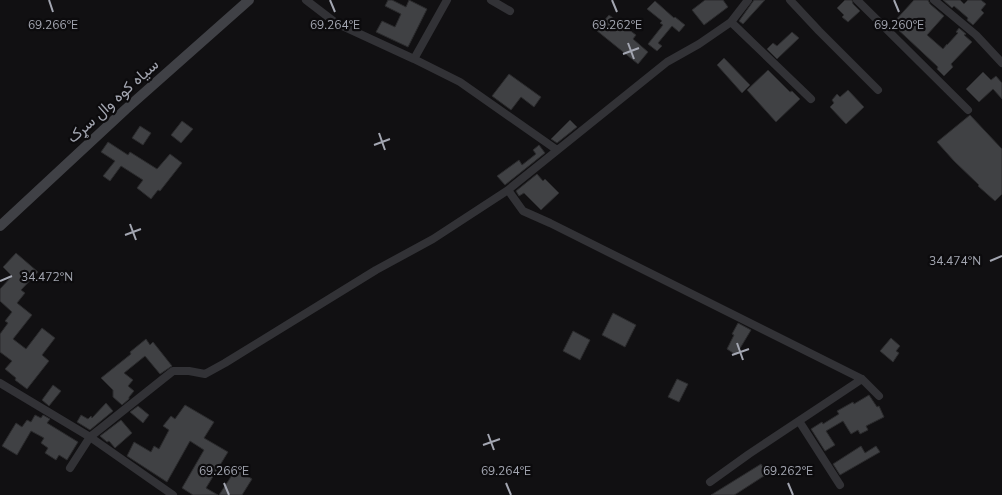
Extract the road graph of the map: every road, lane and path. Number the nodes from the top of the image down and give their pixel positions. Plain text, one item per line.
1 (249, 0) edge
2 (306, 0) edge
3 (447, 0) edge
4 (491, 0) edge
5 (790, 0) edge
6 (857, 0) edge
7 (934, 0) edge
8 (746, 1) edge
9 (510, 11) dead end
10 (731, 22) junction
11 (414, 59) junction
12 (1002, 63) edge
13 (878, 90) dead end
14 (811, 99) dead end
15 (968, 110) dead end
16 (557, 150) junction
17 (508, 190) junction
18 (0, 226) edge
19 (862, 380) junction
20 (0, 384) edge
21 (879, 396) dead end
22 (799, 421) junction
23 (90, 437) junction
24 (70, 468) dead end
25 (710, 482) dead end
26 (840, 485) dead end
27 (173, 495) edge

1 - 18 street, سیاه کوه وال سړک
2 - 11 street
3 - 11 street
4 - 9 street
5 - 13 street
6 - 15 street
7 - 12 street
8 - 10 street
10 - 14 street
10 - 16 street
11 - 16 street
16 - 17 street
17 - 19 street
17 - 23 street
19 - 21 street
19 - 22 street
20 - 23 street
22 - 25 street
22 - 26 street
23 - 24 street
23 - 27 street

